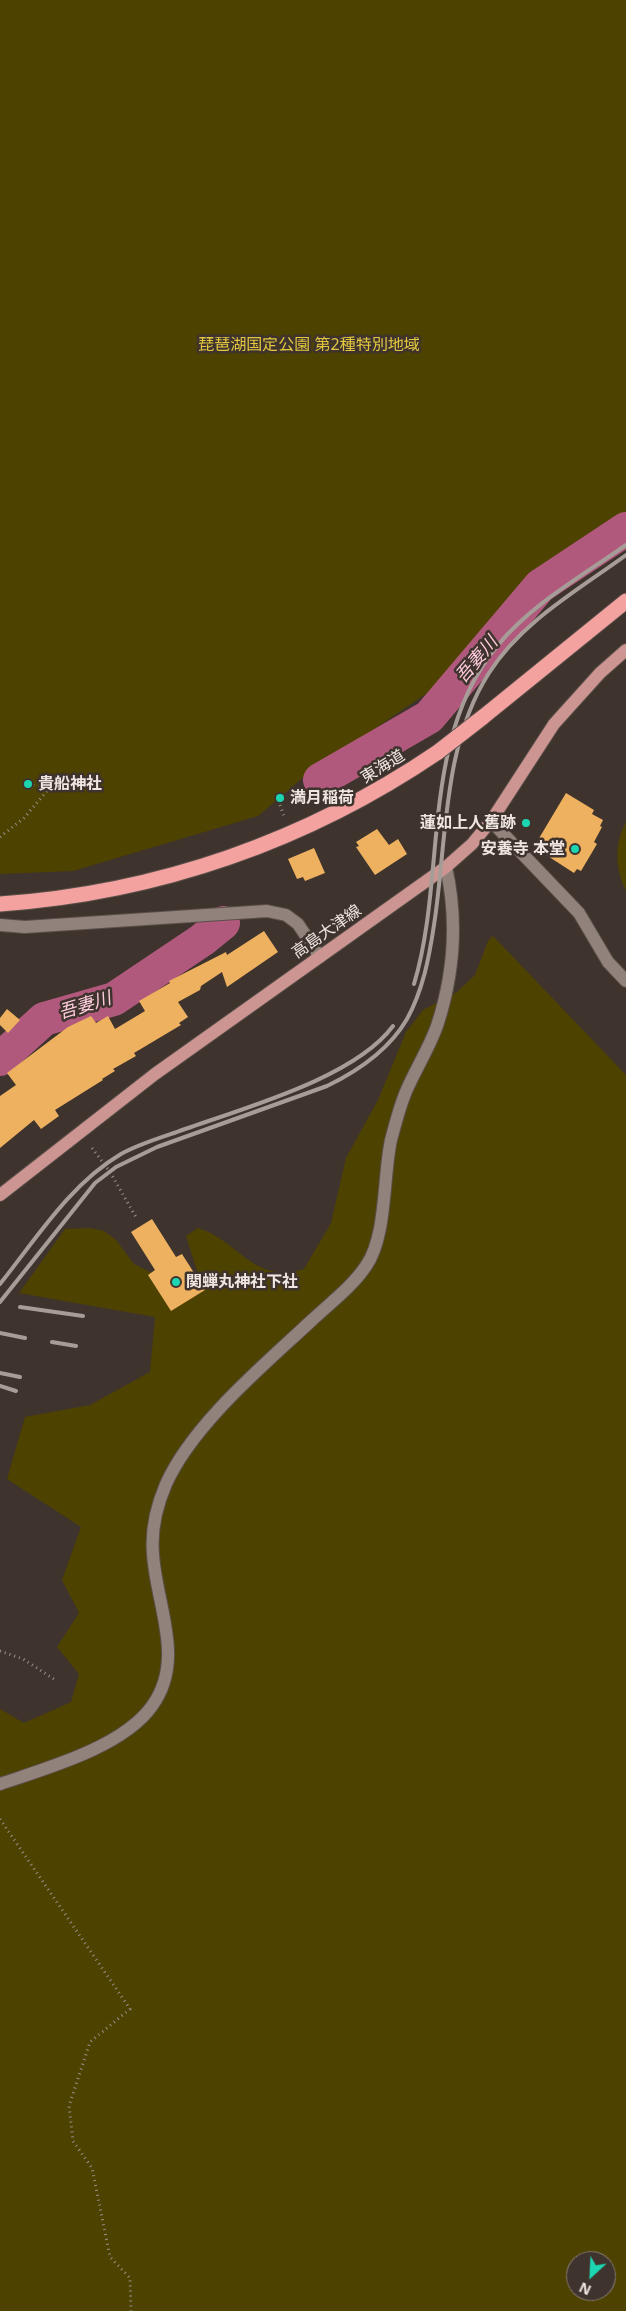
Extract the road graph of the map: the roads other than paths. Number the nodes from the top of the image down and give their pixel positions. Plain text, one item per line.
1 (626, 601) edge
2 (626, 650) edge
3 (491, 821) junction
4 (446, 867) junction
5 (0, 904) edge
6 (0, 925) edge
7 (320, 957) junction
8 (626, 982) edge
9 (0, 1195) edge
10 (0, 1784) edge

1 - 5 highway, 東海道, bridge
2 - 3 main road, 高島大津線
3 - 4 main road, 高島大津線
3 - 8 street
4 - 7 main road, 高島大津線
4 - 10 street
6 - 7 street
7 - 9 main road, 高島大津線

